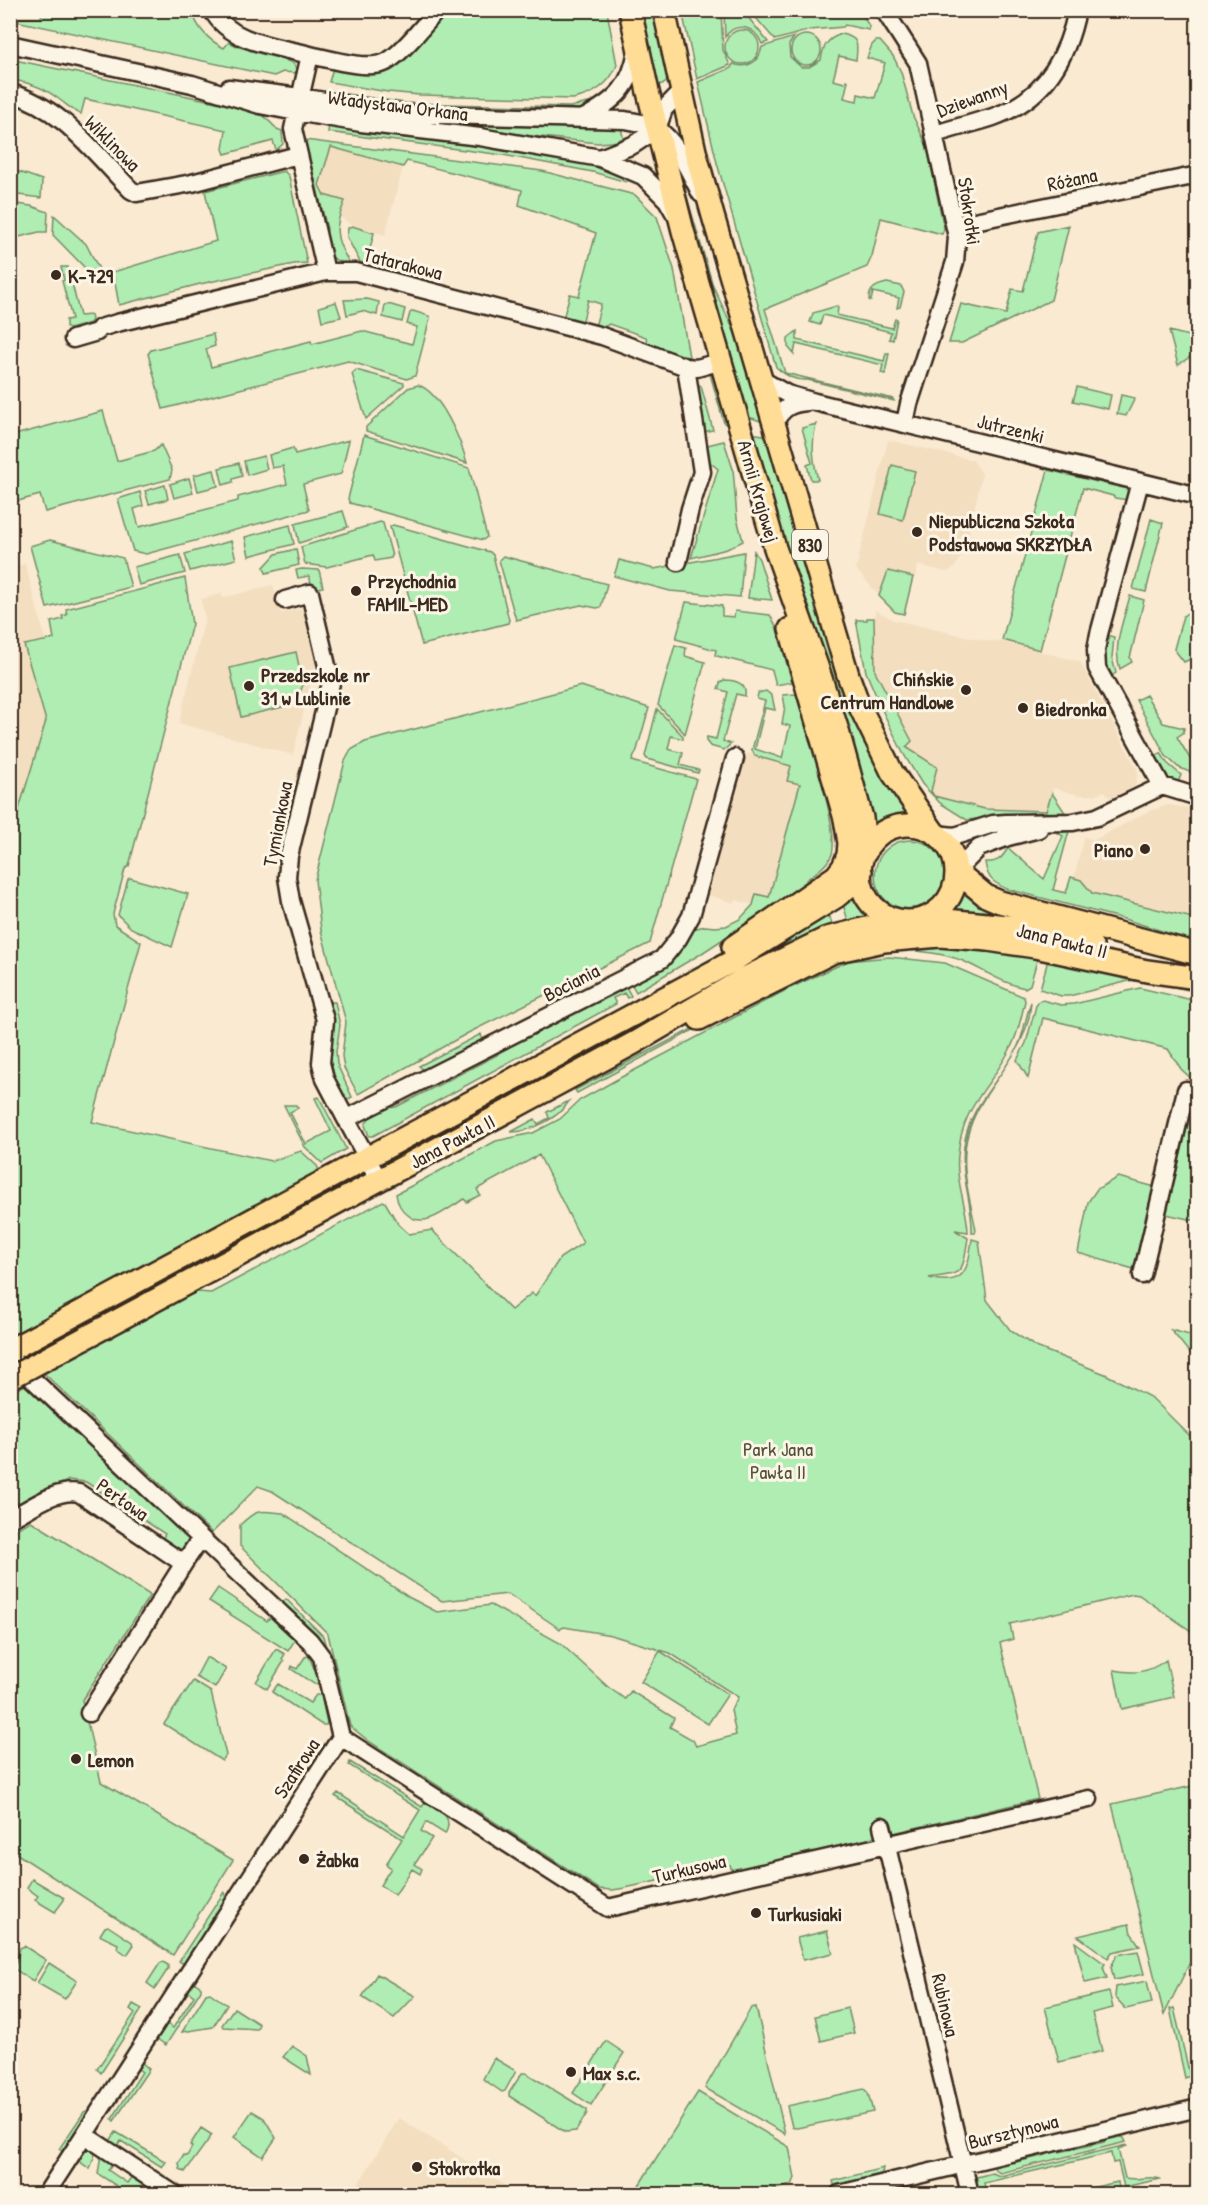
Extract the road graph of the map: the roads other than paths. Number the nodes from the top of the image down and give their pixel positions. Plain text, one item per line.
1 (212, 10) edge
2 (437, 10) edge
3 (630, 10) edge
4 (664, 10) edge
5 (884, 10) edge
6 (1077, 10) edge
7 (638, 43) junction
8 (10, 44) edge
9 (310, 55) junction
10 (681, 92) junction
11 (10, 93) edge
12 (298, 104) junction
13 (584, 118) junction
14 (657, 129) junction
15 (935, 134) junction
16 (298, 155) junction
17 (600, 158) junction
18 (1197, 175) edge
19 (713, 216) junction
20 (955, 225) junction
21 (683, 231) junction
22 (326, 272) junction
23 (73, 339) dead end
24 (722, 361) junction
25 (686, 367) junction
26 (762, 380) junction
27 (814, 402) junction
28 (774, 423) junction
29 (905, 423) junction
30 (1140, 482) junction
31 (1197, 496) edge
32 (775, 548) junction
33 (678, 562) dead end
34 (285, 600) dead end
35 (735, 758) dead end
36 (1162, 786) junction
37 (1197, 797) edge
38 (1062, 823) junction
39 (935, 834) junction
40 (863, 862) junction
41 (956, 871) junction
42 (924, 918) junction
43 (899, 920) junction
44 (1197, 954) edge
45 (1197, 977) edge
46 (699, 981) junction
47 (634, 1043) junction
48 (1192, 1091) edge
49 (346, 1119) junction
50 (367, 1159) junction
51 (379, 1180) junction
52 (1142, 1275) dead end
53 (10, 1350) edge
54 (10, 1358) edge
55 (10, 1378) edge
56 (10, 1519) edge
57 (201, 1538) junction
58 (186, 1560) junction
59 (89, 1713) dead end
60 (341, 1737) junction
61 (1089, 1799) dead end
62 (882, 1826) dead end
63 (886, 1845) junction
64 (1197, 2108) edge
65 (86, 2136) junction
66 (963, 2165) junction
67 (46, 2194) edge
68 (174, 2194) edge
69 (839, 2194) edge
70 (969, 2194) edge

1 - 9 street
2 - 9 street
3 - 7 main road, Armii Krajowej / 830
4 - 10 main road, Armii Krajowej / 830
5 - 15 street, Stokrotki
6 - 15 street, Dziewanny
7 - 13 street
7 - 14 main road, Armii Krajowej / 830
8 - 12 street, Władysława Orkana
9 - 12 street
10 - 14 street
10 - 19 main road, Armii Krajowej / 830
11 - 16 street, Wiklinowa
12 - 13 street, Władysława Orkana
12 - 16 street
12 - 17 street, Władysława Orkana
13 - 14 street, Władysława Orkana
14 - 17 street
14 - 19 street, Armii Krajowej
14 - 21 main road, Armii Krajowej / 830
15 - 20 street, Stokrotki
16 - 22 street
17 - 21 street, Władysława Orkana
18 - 20 street, Różana
19 - 26 main road, Armii Krajowej / 830
20 - 29 street, Stokrotki
21 - 24 main road, Armii Krajowej / 830
22 - 23 street, Tatarakowa
22 - 25 street, Tatarakowa
24 - 25 street, Tatarakowa
24 - 32 main road, Armii Krajowej / 830
25 - 33 street
26 - 27 street, Jutrzenki
26 - 28 main road, Armii Krajowej / 830
27 - 28 street, Jutrzenki
27 - 29 street, Jutrzenki
28 - 39 main road, Armii Krajowej / 830
29 - 30 street, Jutrzenki
30 - 31 street, Jutrzenki
30 - 36 street
32 - 40 main road, Armii Krajowej / 830
32 - 46 main road
34 - 49 street, Tymiankowa
35 - 49 street, Bociania
36 - 37 street
36 - 38 street
38 - 39 street
38 - 41 street
39 - 40 main road
39 - 41 main road, 830
40 - 43 main road, 830
40 - 46 main road, Jana Pawła II
41 - 42 main road
41 - 44 main road, Jana Pawła II / 830
42 - 43 main road
42 - 45 main road, Jana Pawła II
43 - 47 main road, Jana Pawła II
45 - 47 main road
46 - 50 main road, Jana Pawła II
47 - 51 main road, Jana Pawła II
48 - 52 street
49 - 50 street
50 - 51 street
50 - 53 main road, Jana Pawła II
51 - 55 main road, Jana Pawła II, bridge
54 - 57 street, Szafirowa
56 - 58 street, Perłowa
57 - 58 street
57 - 60 street, Szafirowa
58 - 59 street
60 - 63 street, Turkusowa
60 - 65 street, Szafirowa
61 - 63 street, Turkusowa
62 - 63 street, Rubinowa
63 - 66 street, Rubinowa
64 - 66 street, Bursztynowa
65 - 67 street, Szafirowa
65 - 68 street
66 - 69 street, Bursztynowa
66 - 70 street, Rubinowa

